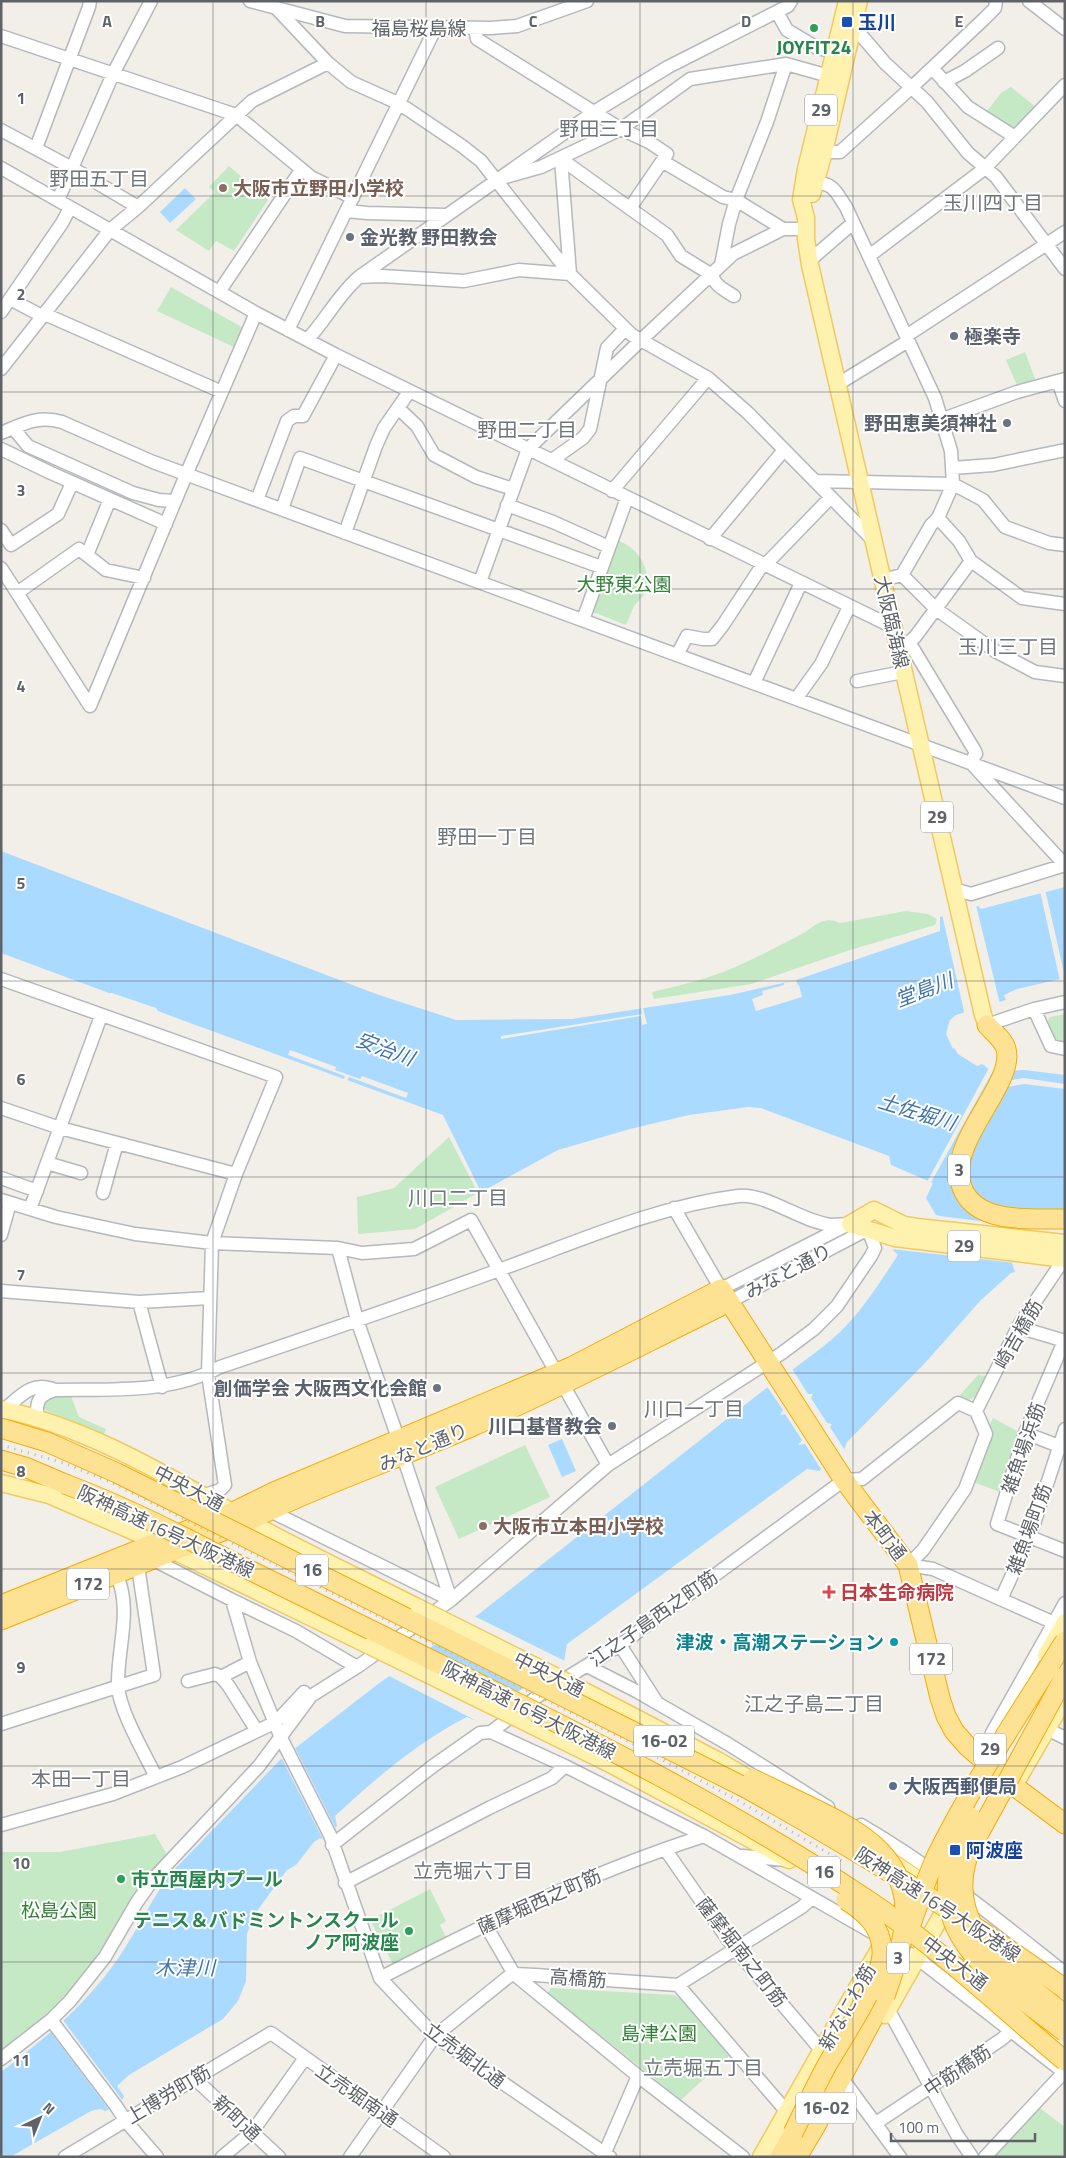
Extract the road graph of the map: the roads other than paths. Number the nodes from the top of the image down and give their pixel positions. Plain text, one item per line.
1 (90, 1) edge
2 (152, 1) edge
3 (586, 1) edge
4 (791, 1) edge
5 (847, 1) edge
6 (859, 1) edge
7 (996, 1) edge
8 (1029, 1) edge
9 (256, 2) edge
10 (552, 7) edge
11 (277, 9) junction
12 (777, 12) junction
13 (436, 27) junction
14 (854, 27) junction
15 (475, 28) junction
16 (1065, 29) edge
17 (1, 36) edge
18 (998, 48) dead end
19 (835, 52) junction
20 (70, 59) junction
21 (328, 62) junction
22 (786, 64) junction
23 (932, 68) junction
24 (113, 74) junction
25 (829, 76) junction
26 (944, 82) junction
27 (1065, 84) edge
28 (912, 88) junction
29 (400, 104) junction
30 (594, 112) junction
31 (236, 114) junction
32 (621, 129) junction
33 (1, 130) edge
34 (1015, 137) junction
35 (36, 148) junction
36 (824, 152) junction
37 (664, 158) junction
38 (561, 159) junction
39 (1, 168) edge
40 (72, 168) junction
41 (984, 168) junction
42 (301, 170) junction
43 (496, 180) junction
44 (814, 182) junction
45 (353, 198) junction
46 (58, 200) junction
47 (736, 200) junction
48 (138, 207) junction
49 (70, 208) junction
50 (630, 208) junction
51 (347, 211) junction
52 (446, 215) junction
53 (805, 223) junction
54 (853, 223) junction
55 (783, 229) junction
56 (110, 230) junction
57 (1065, 232) edge
58 (1047, 244) junction
59 (869, 256) junction
60 (809, 261) junction
61 (722, 265) junction
62 (1065, 269) edge
63 (570, 274) junction
64 (712, 275) junction
65 (359, 277) junction
66 (219, 292) junction
67 (734, 296) dead end
68 (10, 299) junction
69 (1, 312) edge
70 (256, 313) junction
71 (42, 316) junction
72 (625, 329) junction
73 (288, 330) junction
74 (907, 338) junction
75 (307, 340) junction
76 (640, 340) junction
77 (336, 355) junction
78 (1, 369) edge
79 (708, 378) junction
80 (1061, 380) edge
81 (599, 381) junction
82 (838, 384) junction
83 (222, 392) junction
84 (409, 392) junction
85 (1065, 401) edge
86 (398, 408) junction
87 (943, 419) junction
88 (5, 429) edge
89 (1, 449) edge
90 (528, 449) junction
91 (784, 450) junction
92 (1065, 450) edge
93 (552, 460) junction
94 (952, 468) junction
95 (186, 476) junction
96 (364, 481) junction
97 (816, 481) junction
98 (860, 482) junction
99 (72, 483) junction
100 (953, 484) junction
101 (513, 489) junction
102 (612, 491) junction
103 (831, 497) junction
104 (627, 498) junction
105 (110, 499) junction
106 (257, 500) junction
107 (175, 501) junction
108 (507, 505) junction
109 (282, 509) junction
110 (938, 518) junction
111 (166, 524) junction
112 (498, 529) junction
113 (1, 530) edge
114 (345, 533) junction
115 (710, 539) junction
116 (873, 540) junction
117 (1065, 545) edge
118 (609, 547) junction
119 (6, 549) edge
120 (87, 555) junction
121 (971, 561) junction
122 (763, 564) junction
123 (601, 567) junction
124 (1, 568) edge
125 (902, 575) junction
126 (144, 578) junction
127 (882, 580) junction
128 (480, 582) junction
129 (801, 583) junction
130 (17, 592) junction
131 (1065, 604) edge
132 (849, 607) junction
133 (936, 609) junction
134 (583, 620) junction
135 (893, 627) junction
136 (903, 644) junction
137 (677, 655) junction
138 (904, 672) junction
139 (1065, 676) edge
140 (857, 681) dead end
141 (754, 683) junction
142 (796, 699) junction
143 (921, 745) junction
144 (970, 762) junction
145 (1065, 798) edge
146 (1065, 865) edge
147 (954, 889) junction
148 (1, 979) edge
149 (1065, 1002) edge
150 (1034, 1008) junction
151 (101, 1016) junction
152 (985, 1020) junction
153 (1065, 1049) edge
154 (1, 1108) edge
155 (60, 1128) junction
156 (117, 1143) junction
157 (47, 1163) junction
158 (81, 1173) dead end
159 (236, 1174) junction
160 (1, 1178) edge
161 (37, 1191) junction
162 (103, 1193) dead end
163 (6, 1201) edge
164 (674, 1208) junction
165 (30, 1209) junction
166 (880, 1213) junction
167 (1065, 1219) edge
168 (850, 1224) junction
169 (868, 1229) junction
170 (1, 1235) edge
171 (212, 1243) junction
172 (1028, 1246) junction
173 (338, 1248) junction
174 (1064, 1254) edge
175 (498, 1271) junction
176 (1, 1291) edge
177 (725, 1295) junction
178 (210, 1298) junction
179 (139, 1302) junction
180 (357, 1320) junction
181 (1018, 1327) junction
182 (1064, 1341) edge
183 (773, 1368) junction
184 (208, 1374) junction
185 (560, 1379) junction
186 (162, 1387) junction
187 (55, 1390) junction
188 (976, 1411) junction
189 (2, 1415) edge
190 (36, 1419) junction
191 (1065, 1429) edge
192 (1, 1432) edge
193 (1024, 1433) junction
194 (47, 1442) junction
195 (1061, 1447) edge
196 (401, 1449) junction
197 (1, 1460) edge
198 (608, 1465) junction
199 (1, 1468) edge
200 (840, 1472) junction
201 (1, 1483) edge
202 (65, 1484) junction
203 (205, 1495) junction
204 (270, 1510) junction
205 (241, 1517) junction
206 (1030, 1536) junction
207 (154, 1550) junction
208 (175, 1550) junction
209 (1065, 1551) edge
210 (908, 1565) junction
211 (134, 1566) junction
212 (116, 1573) junction
213 (1001, 1599) junction
214 (232, 1600) junction
215 (451, 1600) junction
216 (1065, 1603) edge
217 (1, 1605) edge
218 (1, 1620) edge
219 (1062, 1630) edge
220 (620, 1645) junction
221 (250, 1662) junction
222 (587, 1666) junction
223 (357, 1667) junction
224 (1065, 1675) edge
225 (221, 1677) junction
226 (188, 1681) dead end
227 (118, 1687) junction
228 (573, 1693) junction
229 (1065, 1698) edge
230 (658, 1704) junction
231 (276, 1722) junction
232 (557, 1723) junction
233 (1, 1724) edge
234 (1047, 1729) junction
235 (257, 1731) junction
236 (491, 1732) junction
237 (281, 1738) junction
238 (1064, 1738) edge
239 (717, 1760) junction
240 (983, 1760) junction
241 (565, 1766) junction
242 (156, 1777) junction
243 (1014, 1786) junction
244 (675, 1798) junction
245 (817, 1800) junction
246 (1065, 1824) edge
247 (1, 1825) edge
248 (704, 1836) junction
249 (331, 1840) junction
250 (665, 1849) junction
251 (738, 1855) junction
252 (790, 1861) junction
253 (922, 1872) junction
254 (345, 1883) junction
255 (953, 1895) junction
256 (811, 1899) junction
257 (895, 1921) junction
258 (485, 1924) junction
259 (884, 1940) junction
260 (927, 1941) junction
261 (737, 1950) junction
262 (917, 1958) junction
263 (1065, 1973) edge
264 (514, 1974) junction
265 (380, 1978) junction
266 (678, 1985) junction
267 (1065, 1989) edge
268 (1065, 1995) edge
269 (887, 2002) junction
270 (1065, 2015) edge
271 (53, 2023) junction
272 (1011, 2031) junction
273 (271, 2032) joint
274 (1065, 2032) edge
275 (434, 2036) junction
276 (1065, 2049) edge
277 (822, 2051) junction
278 (305, 2058) junction
279 (1, 2059) edge
280 (1063, 2067) edge
281 (638, 2076) junction
282 (194, 2078) junction
283 (841, 2079) junction
284 (932, 2087) junction
285 (787, 2112) junction
286 (382, 2113) junction
287 (125, 2120) junction
288 (876, 2123) junction
289 (252, 2132) junction
290 (793, 2133) junction
291 (606, 2156) edge
292 (65, 2157) edge
293 (157, 2157) edge
294 (222, 2157) edge
295 (279, 2157) edge
296 (350, 2157) edge
297 (444, 2157) edge
298 (743, 2157) edge
299 (760, 2157) edge
300 (780, 2157) edge
301 (798, 2157) edge
302 (806, 2157) edge
303 (900, 2157) edge
304 (972, 2157) edge
305 (985, 2157) edge

1 - 20 street
2 - 24 street
3 - 10 street, 福島桜島線
4 - 12 street
5 - 19 main road, 大阪臨海線 / 29
6 - 14 main road, 大阪臨海線
7 - 23 street
8 - 16 street
9 - 11 street, 福島桜島線
10 - 15 street, 福島桜島線
11 - 13 street, 福島桜島線
11 - 21 street
12 - 19 street
12 - 30 street
13 - 15 street, 福島桜島線
13 - 29 street
14 - 28 street
14 - 36 main road, 大阪臨海線
15 - 30 street
17 - 20 street
18 - 26 street
19 - 25 main road, 大阪臨海線 / 29
20 - 24 street
20 - 35 street
21 - 29 street
21 - 31 street
22 - 25 street
22 - 32 street
22 - 47 street
23 - 26 street
23 - 28 street
24 - 31 street
24 - 40 street
25 - 53 main road, 大阪臨海線 / 29
26 - 34 street
27 - 34 street
28 - 36 street
28 - 41 street
29 - 43 street
29 - 45 street
30 - 32 street
30 - 43 street
31 - 42 street
31 - 48 street
32 - 37 street
32 - 38 street
33 - 35 street
34 - 41 street
35 - 40 street
36 - 44 main road, 大阪臨海線
37 - 47 street
37 - 50 street
38 - 43 street
38 - 50 street
38 - 63 street
39 - 46 street
40 - 46 street
40 - 48 street
41 - 58 street
41 - 59 street
42 - 45 street
42 - 66 street
43 - 52 street
43 - 63 street
44 - 53 main road, 大阪臨海線
44 - 54 street
45 - 51 street
46 - 49 street
47 - 55 street
47 - 61 street
48 - 56 street
49 - 56 street
49 - 68 street
50 - 64 street
51 - 52 street
51 - 73 street
52 - 65 street
53 - 55 street
53 - 60 main road, 大阪臨海線 / 29
54 - 59 street
54 - 60 street
55 - 61 street
56 - 66 street
56 - 71 street
57 - 58 street
58 - 62 street
58 - 74 street
59 - 74 street
60 - 82 main road, 大阪臨海線 / 29
61 - 64 street
63 - 65 street
63 - 72 street
64 - 67 street
64 - 76 street
65 - 75 street
66 - 70 street
68 - 69 street
68 - 71 street
70 - 73 street
70 - 83 street
71 - 78 street
71 - 83 street
72 - 76 street
72 - 81 street
73 - 75 street
74 - 82 street
74 - 87 street
75 - 77 street
76 - 79 street
76 - 81 street
77 - 84 street
77 - 106 street
79 - 91 street
79 - 102 street
80 - 85 street
80 - 87 street
81 - 90 street
81 - 93 street
82 - 98 main road, 大阪臨海線 / 29
83 - 95 street
84 - 86 street
84 - 90 street
86 - 96 street
86 - 101 street
87 - 94 street
88 - 95 street
88 - 107 street
89 - 99 street
90 - 93 street
90 - 101 street
91 - 97 street
91 - 115 street
92 - 94 street
93 - 102 street
94 - 100 street
95 - 106 street
95 - 107 street
96 - 109 street
96 - 112 street
96 - 114 street
97 - 98 street
97 - 103 street
98 - 100 street
98 - 116 main road, 大阪臨海線 / 29
99 - 105 street
99 - 119 street
100 - 110 street
100 - 117 street
101 - 108 street
102 - 104 street
103 - 116 street
103 - 122 street
104 - 115 street
104 - 118 street
105 - 111 street
105 - 120 street
106 - 109 street
107 - 111 street
108 - 112 street
108 - 118 street
109 - 114 street
110 - 121 street
110 - 125 street
111 - 126 street
112 - 123 street
112 - 128 street
113 - 119 street
114 - 128 street
115 - 122 street
116 - 127 main road, 大阪臨海線 / 29
118 - 123 street
120 - 126 street
120 - 130 street
121 - 131 street
121 - 133 street
122 - 129 street
122 - 137 street
123 - 134 street
124 - 130 street
125 - 127 street
125 - 133 street
126 - 130 street
127 - 135 main road, 大阪臨海線 / 29
128 - 134 street
129 - 132 street
129 - 141 street
132 - 135 street
132 - 142 street
133 - 136 street
133 - 139 street
134 - 137 street
135 - 136 main road, 大阪臨海線 / 29
136 - 138 main road, 大阪臨海線 / 29
136 - 144 street
137 - 141 street
138 - 140 street
138 - 143 main road, 大阪臨海線 / 29
141 - 142 street
142 - 143 street
143 - 144 street
143 - 147 main road, 大阪臨海線 / 29
144 - 145 street
144 - 146 street
146 - 147 street
147 - 152 main road, 大阪臨海線 / 29
148 - 151 street
149 - 150 street
150 - 152 street
150 - 153 street
151 - 155 street
151 - 159 street
152 - 167 highway, 3
154 - 155 street
155 - 156 street
155 - 157 street
156 - 159 street
156 - 162 street
157 - 158 street
157 - 161 street
159 - 171 street
160 - 161 street
161 - 165 street
163 - 165 street
163 - 170 street
164 - 168 street
164 - 175 street
164 - 177 street
165 - 171 street
166 - 168 main road, みなと通り
166 - 169 main road, みなと通り
166 - 172 main road, 29
168 - 169 main road, 29
168 - 177 street, みなと通り
169 - 172 main road, 29
169 - 177 street, みなと通り
169 - 183 street
171 - 173 street
171 - 178 street
172 - 174 main road, 29
173 - 175 street
173 - 180 street
174 - 181 street, 崎吉橋筋
175 - 180 street
175 - 185 street
176 - 179 street
177 - 183 highway, 本町通 / 172
177 - 185 highway, みなと通り / 172
178 - 179 street
178 - 184 street
179 - 186 street
180 - 184 street
180 - 196 street
181 - 182 street
181 - 188 street, 崎吉橋筋
182 - 193 street, 雑魚場浜筋
183 - 198 street
183 - 200 highway, 本町通 / 172
184 - 186 street
184 - 203 street
185 - 196 highway, みなと通り / 172
185 - 198 street
186 - 187 street
187 - 189 street
187 - 190 street
188 - 200 street, 江之子島西之町筋
188 - 210 street
189 - 190 main road, 中央大通
189 - 194 highway, 阪神高速16号大阪港線 / 16
190 - 203 main road, 中央大通
191 - 195 street, 雑魚場町筋
192 - 194 highway
193 - 195 street
193 - 206 street, 雑魚場浜筋
194 - 228 highway, 阪神高速16号大阪港線 / 16, bridge
195 - 206 street, 雑魚場町筋
196 - 204 highway, みなと通り / 172
196 - 205 highway, みなと通り / 172
196 - 215 street
197 - 202 highway
198 - 215 street
199 - 202 highway, 阪神高速16号大阪港線 / 16
200 - 210 highway, 本町通 / 172
200 - 220 street, 江之子島西之町筋
201 - 207 main road
202 - 232 highway, 阪神高速16号大阪港線 / 16, bridge
203 - 205 main road, 中央大通
204 - 205 highway, みなと通り / 172
204 - 215 street
205 - 207 highway, みなと通り / 172
205 - 208 highway, みなと通り / 172
205 - 228 main road, 中央大通, bridge
206 - 209 street
206 - 213 street, 雑魚場町筋
207 - 208 highway, みなと通り / 172
207 - 211 highway, みなと通り / 172
207 - 214 street
207 - 217 highway, みなと通り / 172
208 - 244 main road, 中央大通, bridge
210 - 213 street
210 - 240 highway, 本町通 / 172
211 - 212 highway, みなと通り / 172
211 - 227 street
212 - 218 highway, みなと通り / 172
212 - 227 street
213 - 219 street
214 - 221 street, 立売堀北通
214 - 223 street
215 - 223 street
216 - 219 street
219 - 240 main road, 新なにわ筋 / 29
219 - 274 highway, bridge
219 - 283 highway, 3, bridge
220 - 222 street, 江之子島西之町筋
220 - 230 street
221 - 225 street
221 - 231 street, 立売堀北通
222 - 230 street
222 - 236 street, 江之子島西之町筋
223 - 231 street
223 - 237 street
224 - 269 highway, 3, bridge
224 - 270 highway, 3, bridge
225 - 226 street
225 - 235 street
227 - 233 street
227 - 242 street
228 - 239 main road, 中央大通
228 - 267 highway, 阪神高速16号大阪港線 / 16, bridge
228 - 269 highway, 16-02, bridge
229 - 234 main road, 新なにわ筋 / 29
230 - 245 street
231 - 235 street
231 - 237 street, 立売堀北通
232 - 280 highway, 阪神高速16号大阪港線 / 16, bridge
232 - 290 highway, 16, bridge
234 - 238 street
234 - 243 main road, 新なにわ筋 / 29
235 - 242 street
236 - 241 street
236 - 249 street, 江之子島西之町筋
237 - 249 street, 立売堀北通
237 - 271 street
239 - 245 street
239 - 253 main road, 中央大通
240 - 243 highway, 本町通 / 172
240 - 253 main road, 新なにわ筋 / 29
241 - 248 street
241 - 254 street
242 - 247 street
243 - 246 highway, 本町通 / 172
243 - 255 main road, 新なにわ筋 / 29
244 - 248 street
244 - 252 main road, 中央大通
245 - 253 street
248 - 250 street, 薩摩堀西之町筋
248 - 251 street
249 - 254 street, 立売堀北通
250 - 258 street, 薩摩堀西之町筋
250 - 261 street, 薩摩堀南之町筋
251 - 252 street
251 - 256 street
252 - 257 main road, 中央大通
253 - 255 main road, 中央大通
253 - 257 main road, 新なにわ筋 / 29
254 - 265 street, 立売堀北通
255 - 260 main road, 新なにわ筋 / 29
255 - 263 street
255 - 268 main road, 中央大通
256 - 259 street
256 - 261 street
257 - 259 main road, 新なにわ筋 / 29
257 - 260 main road, 中央大通
258 - 264 street
258 - 265 street, 薩摩堀西之町筋
259 - 262 street
259 - 277 main road, 新なにわ筋 / 29
260 - 262 main road, 新なにわ筋 / 29
260 - 276 main road, 中央大通
261 - 266 street
261 - 277 street, 薩摩堀南之町筋
262 - 269 main road, 新なにわ筋 / 29
262 - 272 street
264 - 266 street, 高橋筋
264 - 275 street
264 - 281 street
265 - 275 street, 立売堀北通
266 - 285 street
269 - 283 main road, 新なにわ筋 / 29
269 - 284 street
269 - 301 highway, 16-02
271 - 279 street
271 - 287 street
272 - 280 street
272 - 284 street, 中筋橋筋
273 - 278 street, 立売堀南通
273 - 282 street, 上博労町筋
275 - 286 street
275 - 291 street, 立売堀北通
277 - 285 main road, 新なにわ筋 / 29
278 - 286 street, 立売堀南通
278 - 289 street
280 - 305 street
281 - 291 street
281 - 298 street
282 - 287 street, 上博労町筋
282 - 289 street, 新町通
283 - 288 street
283 - 290 highway, 3, bridge
283 - 302 main road, 新なにわ筋 / 29
284 - 288 street, 中筋橋筋
284 - 304 street
285 - 299 main road, 新なにわ筋 / 29
286 - 296 street
286 - 297 street, 立売堀南通
287 - 292 street, 上博労町筋
287 - 293 street
288 - 303 street
289 - 294 street
289 - 295 street, 新町通
290 - 300 highway, 16-02

